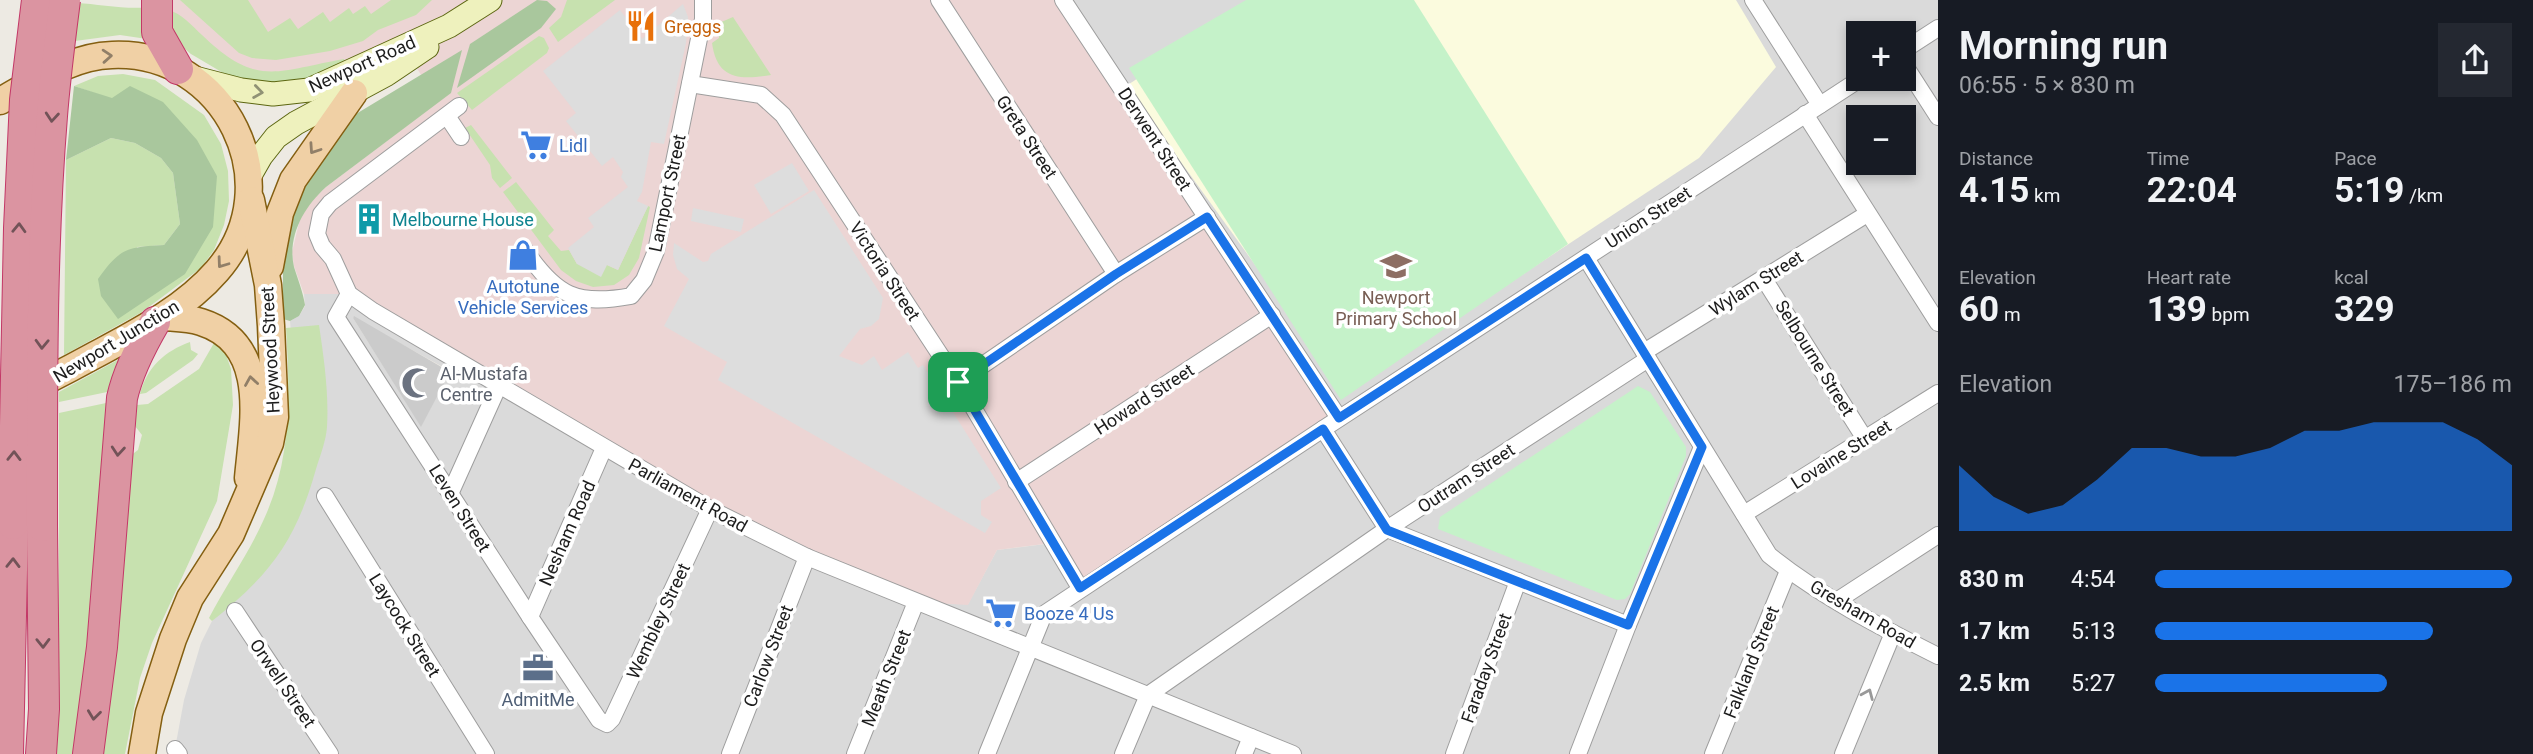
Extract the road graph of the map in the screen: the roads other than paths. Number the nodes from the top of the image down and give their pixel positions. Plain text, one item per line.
1 (37, 0) edge
2 (65, 0) edge
3 (157, 0) edge
4 (490, 0) edge
5 (703, 0) edge
6 (939, 0) edge
7 (1063, 0) edge
8 (1753, 0) edge
9 (449, 26) junction
10 (1938, 28) edge
11 (1916, 42) edge
12 (185, 73) junction
13 (1916, 83) edge
14 (690, 84) junction
15 (1846, 88) edge
16 (354, 93) junction
17 (3, 97) edge
18 (1820, 105) junction
19 (1805, 114) junction
20 (1938, 117) edge
21 (461, 137) dead end
22 (249, 182) junction
23 (1867, 214) junction
24 (1207, 217) junction
25 (525, 250) dead end
26 (1586, 258) junction
27 (1116, 274) junction
28 (1764, 278) junction
29 (268, 285) junction
30 (349, 294) junction
31 (1272, 315) junction
32 (159, 319) junction
33 (1937, 321) edge
34 (1646, 356) junction
35 (958, 382) junction
36 (499, 385) junction
37 (1938, 393) edge
38 (0, 403) edge
39 (1339, 418) junction
40 (1323, 429) junction
41 (1865, 439) junction
42 (1702, 447) junction
43 (604, 448) junction
44 (1016, 482) junction
45 (450, 494) junction
46 (325, 496) dead end
47 (244, 508) junction
48 (710, 509) junction
49 (1744, 514) junction
50 (28, 525) junction
51 (1387, 530) junction
52 (1938, 535) edge
53 (807, 557) junction
54 (1788, 571) junction
55 (1518, 581) junction
56 (1080, 588) junction
57 (1838, 600) junction
58 (916, 602) junction
59 (235, 611) dead end
60 (530, 617) junction
61 (1628, 625) junction
62 (1893, 633) junction
63 (1030, 647) junction
64 (1938, 656) edge
65 (1148, 695) junction
66 (599, 720) joint
67 (1251, 737) junction
68 (8, 754) edge
69 (41, 754) edge
70 (89, 754) edge
71 (142, 754) edge
72 (330, 754) edge
73 (486, 754) edge
74 (730, 754) edge
75 (855, 754) edge
76 (987, 754) edge
77 (1123, 754) edge
78 (1244, 754) edge
79 (1293, 754) edge
80 (1454, 754) edge
81 (1578, 754) edge
82 (1713, 754) edge
83 (1843, 754) edge

50 -> 1 highway, bridge
2 -> 50 highway, bridge
3 - 12 highway
4 - 9 main road, Newport Road
5 - 14 street, Lamport Street
6 - 27 street, Greta Street
7 - 24 street, Derwent Street
8 - 18 street
12 -> 9 main road, Newport Road
9 - 16 main road, Newport Road
10 - 11 street
17 -> 12 main road, Newport Junction
12 - 22 main road, Newport Junction
13 - 20 street
14 - 25 street, Lamport Street
14 - 35 street, Victoria Street
15 - 18 street, Union Street
16 - 22 main road, Newport Road
16 -> 29 main road
18 - 19 street, Union Street
19 - 23 street
19 - 26 street, Union Street
21 - 30 street
22 - 29 main road, Heywood Street
22 -> 32 main road, Newport Junction
23 - 28 street, Wylam Street
23 - 33 street
24 - 27 street
24 - 31 street, Derwent Street
26 - 34 street, Gresham Road
26 - 39 street, Union Street
27 - 35 street
28 - 34 street, Wylam Street
28 - 41 street, Selbourne Street
29 - 47 main road, Heywood Street
30 - 36 street, Parliament Road
30 - 45 street, Leven Street
31 - 39 street, Derwent Street
31 - 44 street, Howard Street
32 - 38 main road, Newport Junction
47 -> 32 main road, Heywood Street
32 -> 70 highway
34 - 42 street, Gresham Road
34 - 51 street, Outram Street
35 - 44 street, Victoria Street
36 - 43 street, Parliament Road
36 - 45 street
37 - 41 street, Lovaine Street
39 - 40 street, Union Street
40 - 51 street
40 - 56 street, Union Street
41 - 49 street, Lovaine Street
42 - 49 street, Gresham Road
42 - 61 street
43 - 48 street, Parliament Road
43 - 60 street, Nesham Road
44 - 56 street, Victoria Street
45 - 60 street, Leven Street
46 - 73 street, Laycock Street
47 - 71 main road, Heywood Street
48 - 53 street, Parliament Road
48 - 66 street, Wembley Street
49 - 54 street, Gresham Road
68 -> 50 highway
50 -> 69 highway
51 - 55 street
51 - 65 street, Outram Street
52 - 57 street
53 - 58 street, Parliament Road
53 - 74 street, Carlow Street
54 - 57 street, Gresham Road
54 - 82 street, Falkland Street
55 - 61 street
55 - 80 street, Faraday Street
56 - 63 street, Union Street
57 - 62 street, Gresham Road
58 - 63 street, Parliament Road
58 - 75 street, Meath Street
59 - 72 street, Orwell Street
60 - 66 street, Leven Street
61 - 81 street
62 - 64 street, Gresham Road
83 -> 62 street
63 - 65 street, Parliament Road
63 - 76 street, Union Street
65 - 67 street, Parliament Road
65 - 77 street
67 - 78 street
67 - 79 street, Parliament Road

